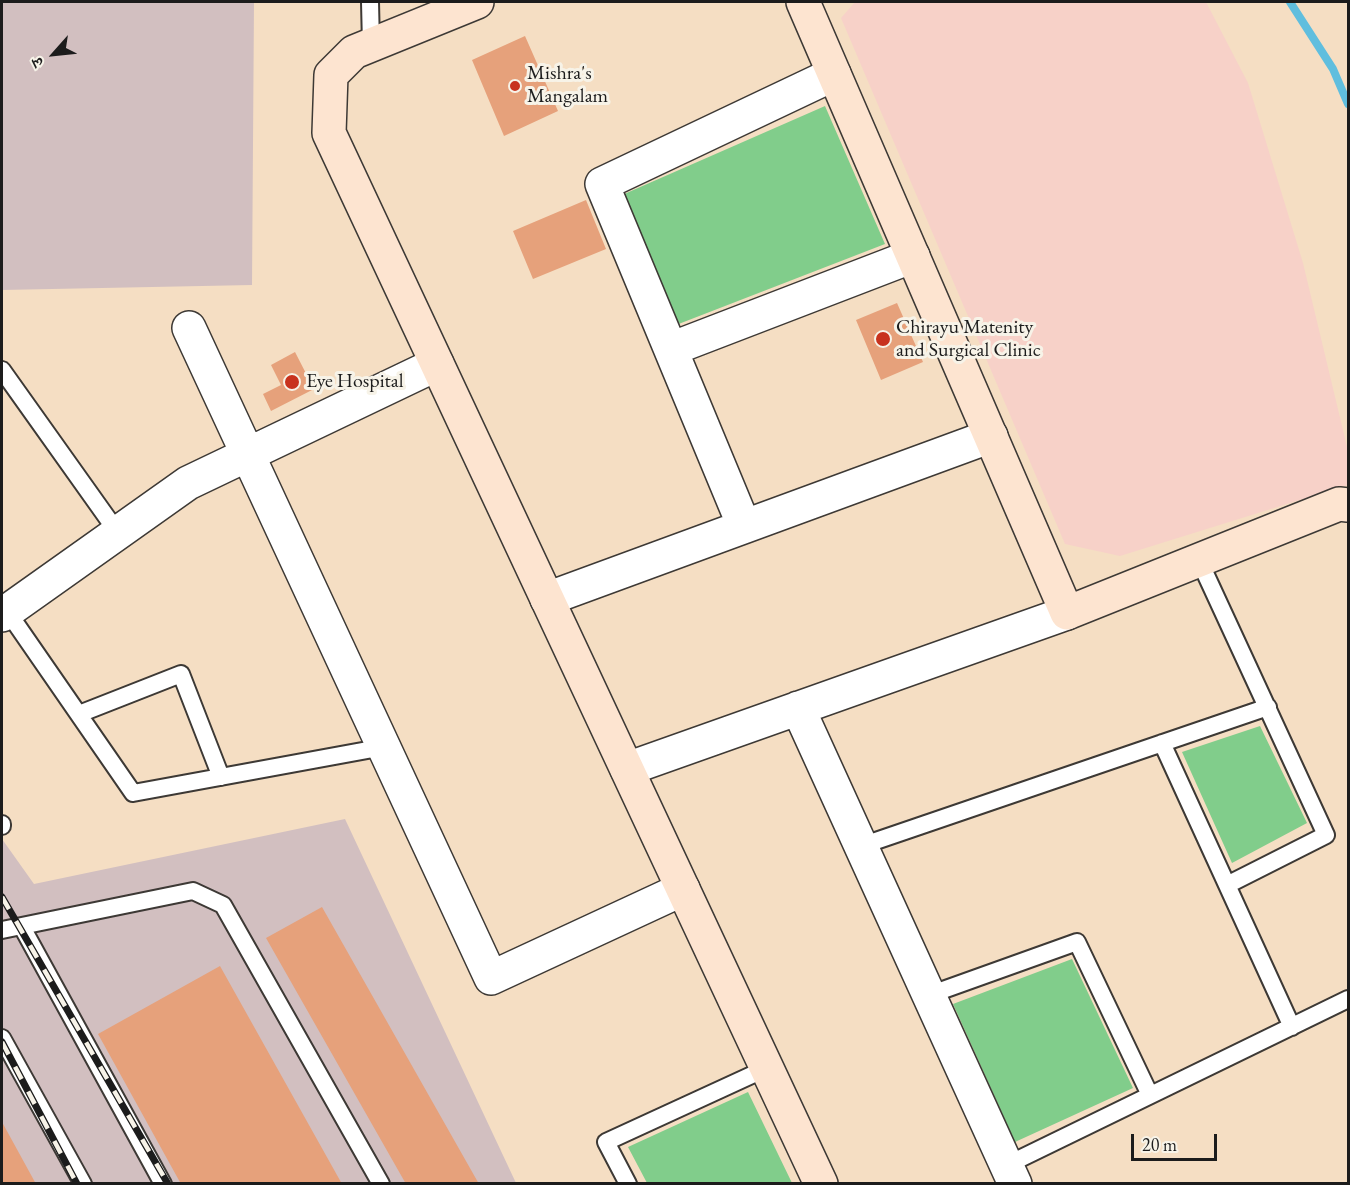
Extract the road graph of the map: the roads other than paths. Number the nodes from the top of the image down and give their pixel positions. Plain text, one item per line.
1 (370, 2) edge
2 (477, 2) edge
3 (803, 2) edge
4 (371, 45) junction
5 (834, 75) junction
6 (913, 256) junction
7 (189, 328) dead end
8 (671, 349) junction
9 (437, 364) junction
10 (2, 370) edge
11 (991, 436) junction
12 (248, 454) junction
13 (1348, 504) edge
14 (744, 526) junction
15 (118, 532) junction
16 (1199, 560) junction
17 (547, 599) junction
18 (3, 610) edge
19 (1067, 613) junction
20 (1268, 707) junction
21 (798, 708) junction
22 (79, 714) junction
23 (1162, 743) junction
24 (384, 747) junction
25 (627, 769) junction
26 (221, 777) junction
27 (861, 846) junction
28 (1227, 885) junction
29 (683, 889) junction
30 (22, 927) junction
31 (2, 930) edge
32 (929, 995) junction
33 (1348, 999) edge
34 (1292, 1027) junction
35 (2, 1038) edge
36 (767, 1068) junction
37 (1150, 1095) junction
38 (1011, 1174) edge
39 (83, 1184) edge
40 (163, 1184) edge
41 (381, 1184) edge
42 (628, 1184) edge
43 (821, 1184) edge

1 - 4 lane
2 - 4 street
3 - 5 street
4 - 9 street
5 - 6 street
5 - 8 street
6 - 8 street
6 - 11 street
7 - 12 street
8 - 14 street
9 - 12 street
9 - 17 street
10 - 15 lane
11 - 14 street
11 - 19 street
12 - 15 street
12 - 24 street
13 - 16 street
14 - 17 street
15 - 18 street
16 - 19 street
16 - 20 lane
17 - 25 street
18 - 22 lane
19 - 21 street
20 - 23 lane
20 - 28 lane
21 - 25 street
21 - 27 street
22 - 26 lane
22 - 26 lane
23 - 27 lane
23 - 28 lane
24 - 26 lane
24 - 29 street
25 - 29 street
27 - 32 street
28 - 34 lane
29 - 36 street
30 - 31 lane
30 - 40 lane
30 - 41 lane
32 - 37 lane
32 - 38 street
33 - 34 lane
34 - 37 lane
35 - 39 lane
36 - 42 lane
36 - 43 street
37 - 38 lane

